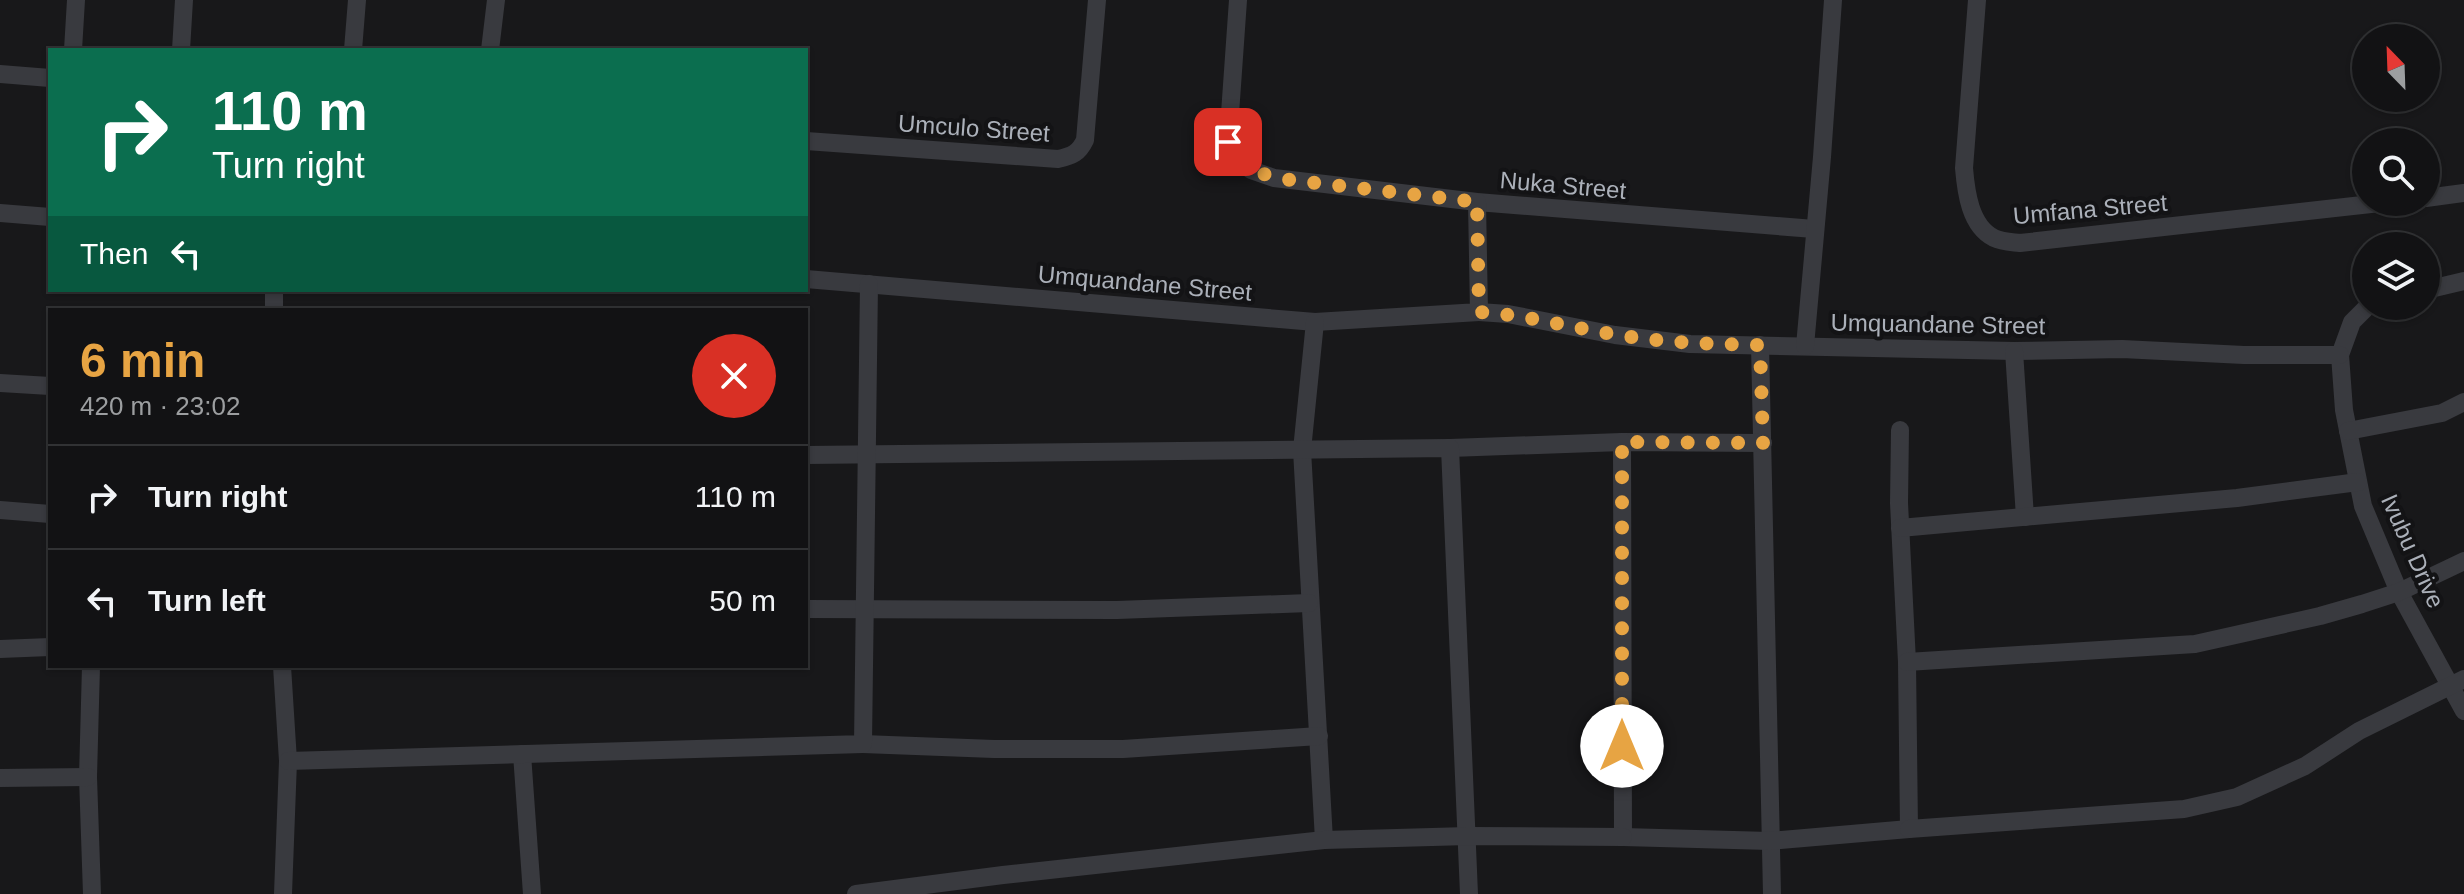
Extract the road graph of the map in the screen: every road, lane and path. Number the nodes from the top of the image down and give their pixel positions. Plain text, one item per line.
1 (76, 0) edge
2 (184, 0) edge
3 (357, 0) edge
4 (496, 0) edge
5 (1097, 0) edge
6 (1238, 0) edge
7 (1833, 0) edge
8 (1977, 0) edge
9 (73, 48) edge
10 (181, 48) edge
11 (353, 48) edge
12 (490, 48) edge
13 (0, 74) edge
14 (48, 78) edge
15 (808, 141) edge
16 (2464, 193) edge
17 (2440, 196) edge
18 (1477, 202) junction
19 (2352, 206) edge
20 (0, 213) edge
21 (48, 217) edge
22 (1814, 229) junction
23 (808, 279) edge
24 (2464, 281) edge
25 (869, 284) junction
26 (2440, 287) edge
27 (1479, 312) junction
28 (2354, 320) edge
29 (1315, 322) junction
30 (1760, 345) junction
31 (1805, 346) junction
32 (2014, 351) junction
33 (2340, 355) junction
34 (0, 383) edge
35 (48, 386) edge
36 (2464, 402) edge
37 (1900, 430) dead end
38 (2348, 431) junction
39 (1622, 442) junction
40 (1763, 443) junction
41 (1450, 448) junction
42 (1302, 450) junction
43 (808, 455) edge
44 (867, 456) junction
45 (2358, 482) junction
46 (0, 510) edge
47 (48, 514) edge
48 (2025, 517) junction
49 (1900, 528) junction
50 (2464, 561) edge
51 (2399, 592) junction
52 (1309, 603) junction
53 (867, 608) junction
54 (808, 609) edge
55 (48, 647) edge
56 (0, 649) edge
57 (1907, 662) junction
58 (91, 668) edge
59 (282, 668) edge
60 (2457, 682) edge
61 (2464, 711) edge
62 (1319, 736) junction
63 (863, 744) junction
64 (522, 754) junction
65 (288, 761) junction
66 (88, 777) junction
67 (0, 778) edge
68 (1909, 829) junction
69 (1468, 836) junction
70 (1623, 837) junction
71 (1324, 840) junction
72 (1770, 841) junction
73 (92, 894) edge
74 (283, 894) edge
75 (532, 894) edge
76 (856, 894) edge
77 (1469, 894) edge
78 (1772, 894) edge

1 - 9 street
2 - 10 street
3 - 11 street
4 - 12 street
5 - 15 street, Umculo Street
6 - 18 street, Nuka Street
7 - 22 street
8 - 19 street, Umfana Street
13 - 14 street
16 - 17 street
18 - 22 street, Nuka Street
18 - 27 street
20 - 21 street
22 - 31 street
23 - 25 street, Umquandane Street
24 - 26 street
25 - 29 street, Umquandane Street
25 - 44 street
27 - 29 street, Umquandane Street
27 - 30 street, Umquandane Street
28 - 33 street
29 - 42 street
30 - 31 street, Umquandane Street
30 - 40 street
31 - 32 street, Umquandane Street
32 - 33 street, Umquandane Street
32 - 48 street
33 - 38 street, Ivubu Drive
34 - 35 street
36 - 38 street
37 - 49 street
38 - 45 street, Ivubu Drive
39 - 40 street
39 - 41 street
39 - 70 street
40 - 72 street
41 - 42 street
41 - 69 street
42 - 44 street
42 - 52 street
43 - 44 street
44 - 53 street
45 - 48 street
45 - 51 street, Ivubu Drive
46 - 47 street
48 - 49 street
49 - 57 street
50 - 51 street
51 - 57 street
51 - 60 street, Ivubu Drive
52 - 53 street
52 - 62 street
53 - 54 street
53 - 63 street
55 - 56 street
57 - 68 street
58 - 66 street
59 - 65 street
60 - 61 street, Ivubu Drive
60 - 68 street
62 - 63 street
62 - 71 street
63 - 64 street
64 - 65 street
64 - 75 street
65 - 74 street
66 - 67 street
66 - 73 street
68 - 72 street
69 - 70 street
69 - 71 street
69 - 77 street
70 - 72 street
71 - 76 street
72 - 78 street

